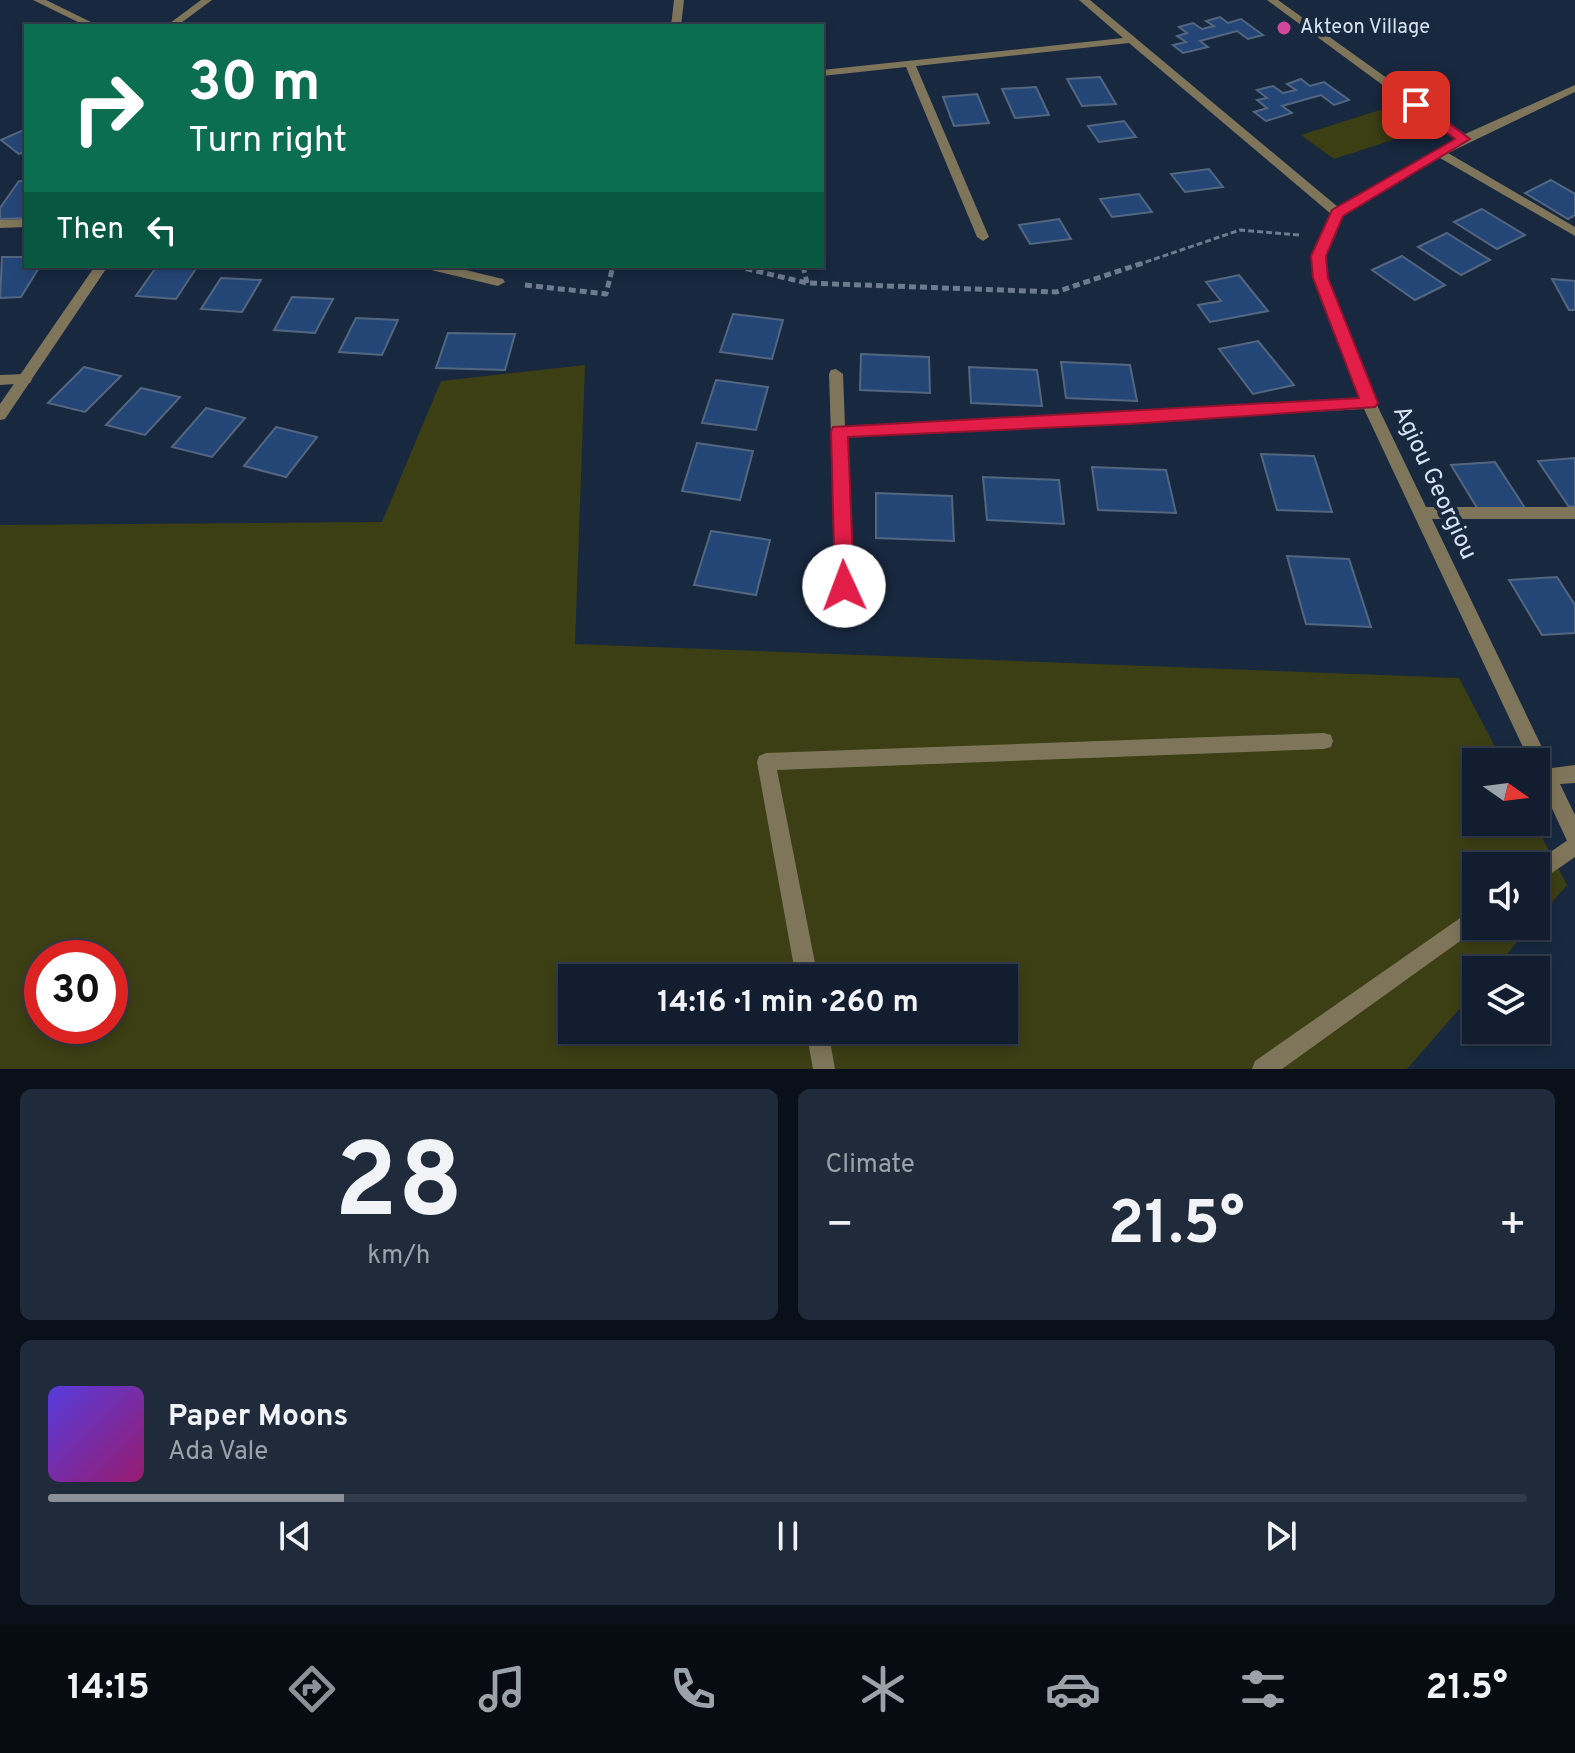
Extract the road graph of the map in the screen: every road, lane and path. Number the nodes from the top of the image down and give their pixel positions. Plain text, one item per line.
1 (38, 0) edge
2 (207, 0) edge
3 (679, 0) edge
4 (1084, 0) edge
5 (1272, 0) edge
6 (90, 24) edge
7 (174, 24) edge
8 (676, 24) edge
9 (1130, 40) junction
10 (910, 65) junction
11 (824, 73) edge
12 (1575, 88) edge
13 (1464, 139) junction
14 (1440, 153) junction
15 (1337, 213) junction
16 (24, 223) edge
17 (0, 224) edge
18 (1575, 232) edge
19 (983, 237) dead end
20 (1324, 238) junction
21 (101, 268) edge
22 (440, 268) edge
23 (612, 268) edge
24 (743, 268) edge
25 (803, 268) edge
26 (498, 282) joint
27 (807, 283) junction
28 (836, 374) dead end
29 (25, 379) junction
30 (0, 380) edge
31 (1369, 403) junction
32 (0, 415) edge
33 (839, 432) junction
34 (1421, 513) junction
35 (1575, 513) edge
36 (844, 586) dead end
37 (1324, 741) dead end
38 (1533, 748) edge
39 (1575, 774) edge
40 (1550, 777) edge
41 (1550, 783) edge
42 (1575, 836) edge
43 (1575, 845) edge
44 (1550, 864) edge
45 (1462, 927) edge
46 (804, 964) edge
47 (820, 1044) edge
48 (824, 1069) edge
49 (1263, 1069) edge

1 - 6 street
2 - 7 street
3 - 8 street
4 - 9 street
5 - 13 street
9 - 10 street
9 - 15 street
10 - 11 street
10 - 19 street
12 - 13 street
13 - 14 street
14 - 15 street
14 - 18 street
15 - 20 street, Agiou Georgiou
16 - 17 street
20 - 27 path
20 - 31 street, Agiou Georgiou
21 - 29 street
22 - 26 street
23 - 26 path
24 - 27 path
25 - 27 path
28 - 33 street
29 - 30 street
29 - 32 street
31 - 33 street
31 - 34 street, Agiou Georgiou
33 - 36 street
34 - 35 street
34 - 38 street, Agiou Georgiou
37 - 46 street
39 - 40 street
41 - 42 street, Agiou Georgiou
43 - 44 street
45 - 49 street
47 - 48 street

